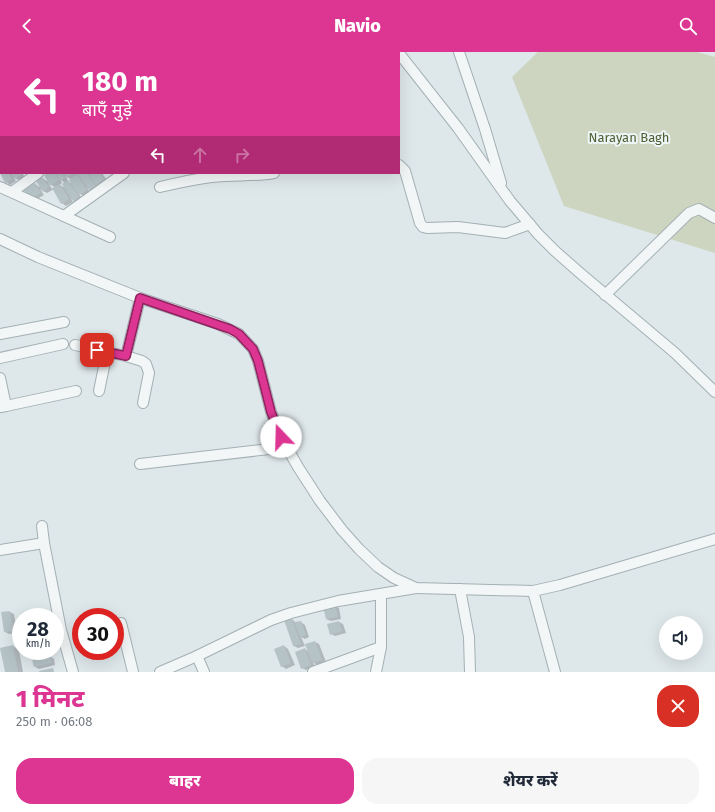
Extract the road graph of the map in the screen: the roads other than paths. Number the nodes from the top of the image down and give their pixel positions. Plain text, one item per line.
1 (459, 52) edge
2 (400, 55) edge
3 (400, 166) edge
4 (37, 174) edge
5 (123, 174) edge
6 (269, 174) edge
7 (160, 186) dead end
8 (0, 187) edge
9 (12, 192) junction
10 (504, 192) junction
11 (64, 216) junction
12 (715, 218) edge
13 (530, 224) junction
14 (110, 237) dead end
15 (0, 239) edge
16 (605, 295) junction
17 (140, 298) junction
18 (64, 322) dead end
19 (0, 334) edge
20 (63, 344) dead end
21 (75, 345) dead end
22 (107, 352) junction
23 (126, 356) junction
24 (0, 358) edge
25 (0, 378) edge
26 (76, 391) dead end
27 (99, 391) dead end
28 (715, 392) edge
29 (143, 403) dead end
30 (3, 406) edge
31 (287, 447) junction
32 (140, 464) dead end
33 (42, 526) dead end
34 (715, 539) edge
35 (44, 543) junction
36 (0, 550) edge
37 (416, 588) junction
38 (460, 589) junction
39 (533, 591) junction
40 (381, 595) junction
41 (124, 635) edge
42 (381, 647) junction
43 (197, 656) junction
44 (74, 672) edge
45 (133, 672) edge
46 (160, 672) edge
47 (204, 672) edge
48 (313, 672) edge
49 (376, 672) edge
50 (470, 672) edge
51 (555, 672) edge

1 - 10 street
2 - 10 street
3 - 13 street
4 - 9 street
5 - 11 street
6 - 7 street
8 - 9 street
9 - 11 street
10 - 13 street
11 - 14 street
12 - 16 street
13 - 16 street
15 - 17 street
16 - 28 street
17 - 23 street
17 - 31 street
18 - 19 street
20 - 24 street
21 - 22 street
22 - 23 street
22 - 27 street
23 - 29 street
25 - 30 street
26 - 30 street
31 - 32 street
31 - 37 street
33 - 35 street
34 - 39 street
35 - 36 street
35 - 44 street
37 - 38 street
37 - 40 street
38 - 39 street
38 - 50 street
39 - 51 street
40 - 42 street
40 - 43 street
41 - 45 street
42 - 48 street
42 - 49 street
43 - 46 street
43 - 47 street

